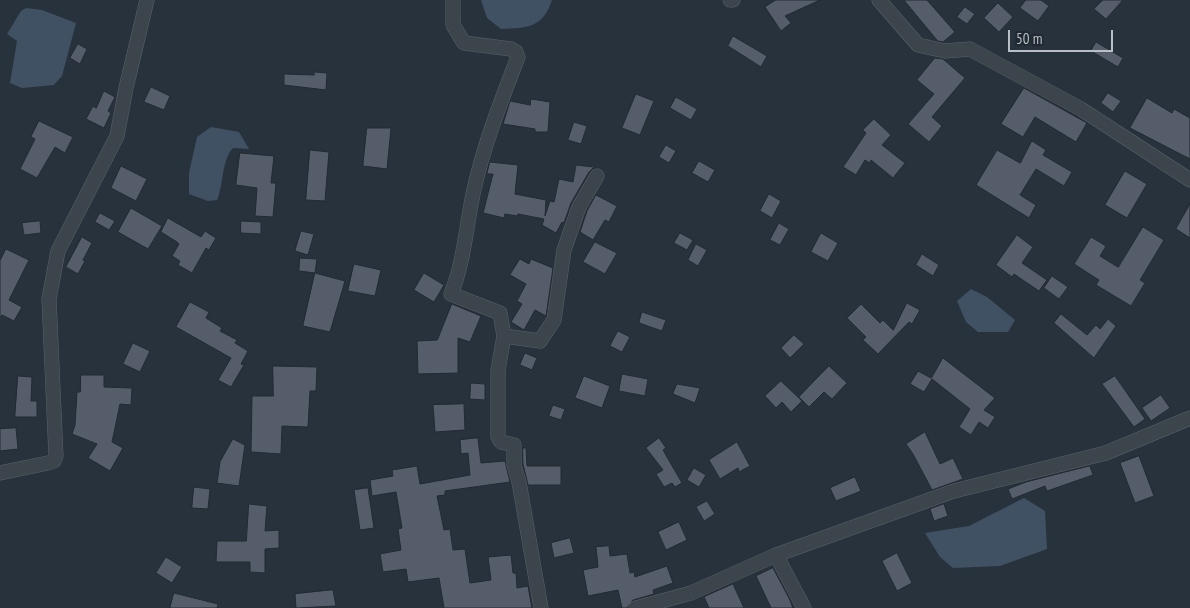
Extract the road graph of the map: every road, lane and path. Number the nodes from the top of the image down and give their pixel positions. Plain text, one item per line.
1 (147, 0) edge
2 (453, 0) edge
3 (879, 0) edge
4 (597, 176) dead end
5 (1190, 180) edge
6 (504, 336) junction
7 (1190, 418) edge
8 (0, 474) edge
9 (776, 555) junction
10 (541, 608) edge
11 (636, 608) edge
12 (804, 608) edge

1 - 8 street
2 - 6 street
3 - 5 street
4 - 6 street
6 - 10 street
7 - 9 street
9 - 11 street
9 - 12 street

